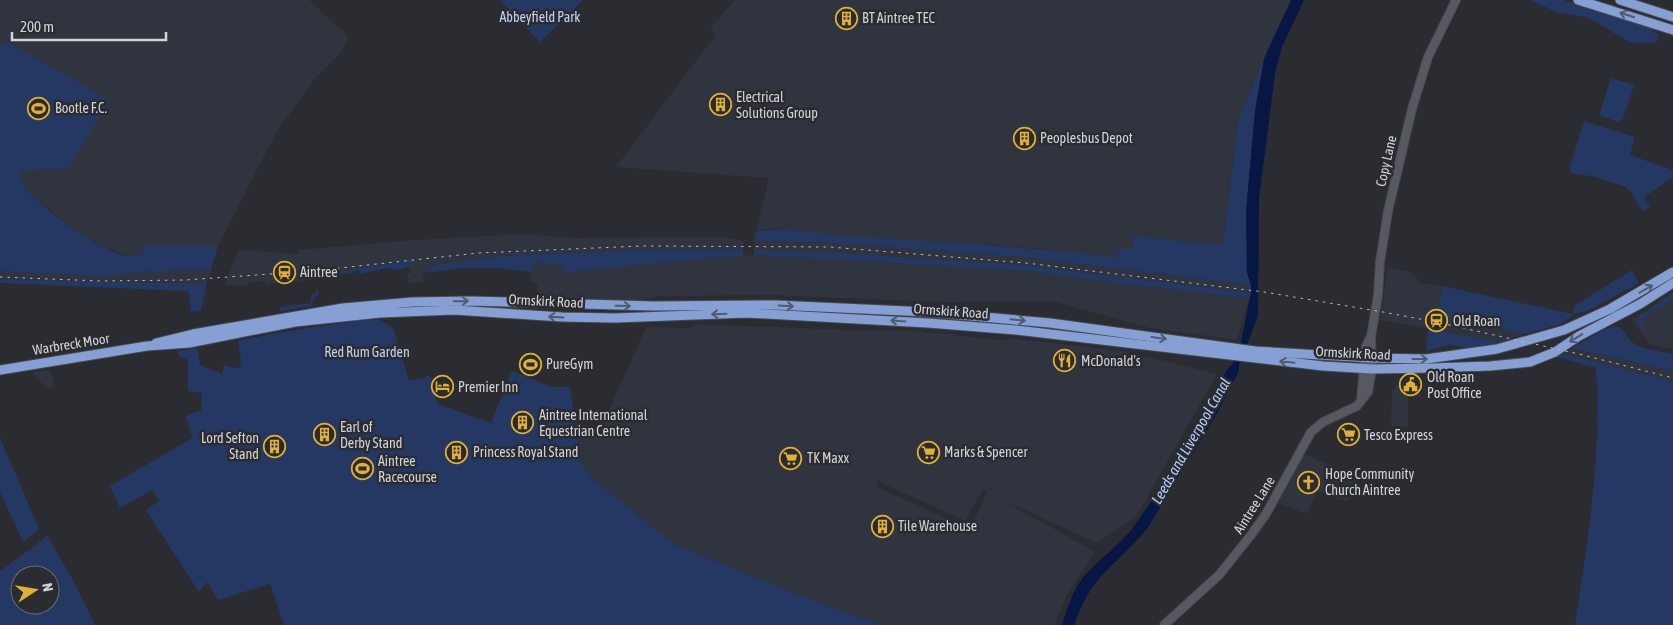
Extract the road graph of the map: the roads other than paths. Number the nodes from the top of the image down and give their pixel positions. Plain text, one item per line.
1 (1456, 0) edge
2 (1578, 0) edge
3 (1620, 0) edge
4 (1673, 17) edge
5 (1673, 30) edge
6 (1673, 272) edge
7 (1673, 282) edge
8 (1106, 331) junction
9 (205, 336) junction
10 (1108, 341) junction
11 (1228, 351) junction
12 (1254, 355) junction
13 (1368, 363) junction
14 (1353, 368) junction
15 (0, 370) edge
16 (1363, 382) junction
17 (1361, 401) junction
18 (1164, 625) edge

1 - 13 main road, Copy Lane
5 -> 2 highway
3 - 4 highway
13 -> 6 highway, Ormskirk Road
7 -> 13 highway, Ormskirk Road
9 -> 8 highway, Ormskirk Road
8 - 10 highway
8 -> 11 highway, Ormskirk Road
10 -> 9 highway, Ormskirk Road
9 - 15 highway, Warbreck Moor
10 - 11 highway, Ormskirk Road
11 - 12 highway, Ormskirk Road
12 - 13 highway, Ormskirk Road
14 -> 12 highway, Ormskirk Road
13 - 14 highway, Ormskirk Road
13 - 16 main road
13 - 17 main road
14 - 16 main road
16 - 17 main road
17 - 18 main road, Aintree Lane

